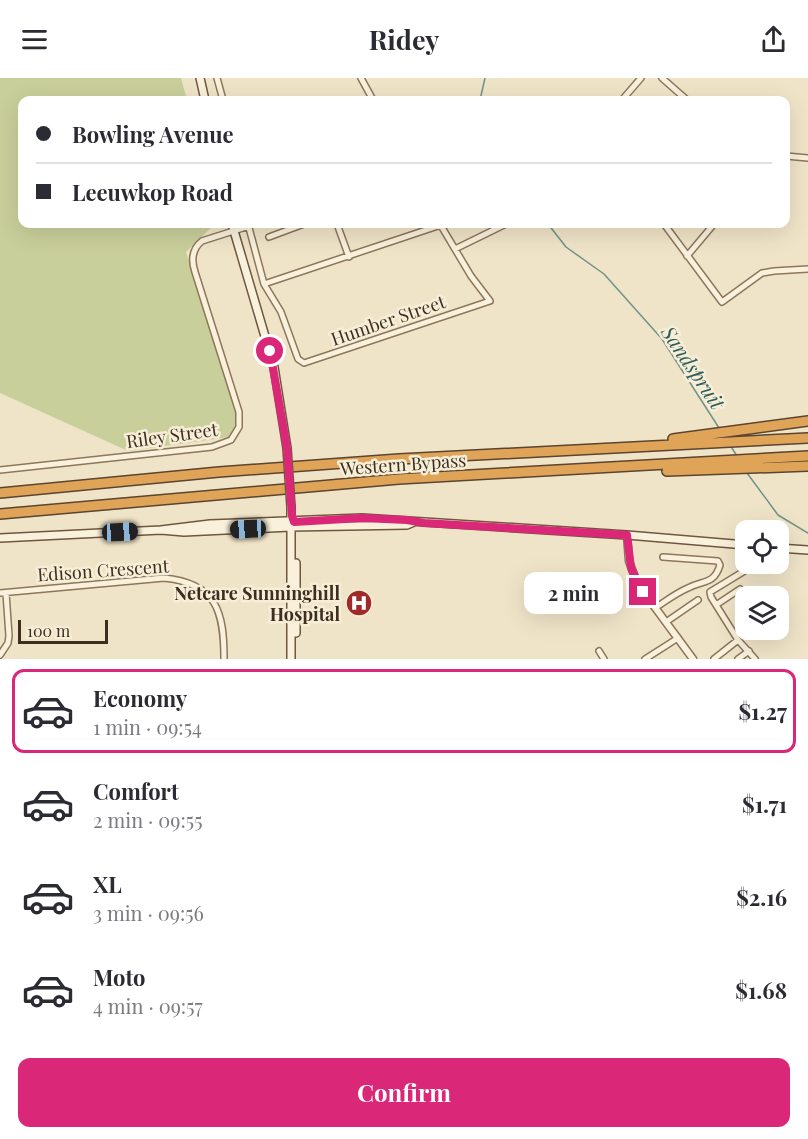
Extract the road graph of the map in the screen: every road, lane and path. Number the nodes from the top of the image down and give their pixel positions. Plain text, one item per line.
1 (200, 78) edge
2 (217, 78) edge
3 (361, 78) edge
4 (641, 78) edge
5 (662, 78) edge
6 (204, 96) edge
7 (222, 96) edge
8 (371, 96) edge
9 (625, 96) edge
10 (682, 96) edge
11 (790, 156) edge
12 (808, 158) edge
13 (231, 228) edge
14 (233, 228) edge
15 (249, 228) edge
16 (293, 228) edge
17 (338, 228) edge
18 (429, 228) edge
19 (442, 228) edge
20 (498, 228) edge
21 (667, 228) edge
22 (711, 228) edge
23 (269, 237) dead end
24 (455, 249) junction
25 (349, 256) junction
26 (687, 256) junction
27 (808, 269) edge
28 (264, 284) junction
29 (806, 421) edge
30 (808, 438) edge
31 (707, 439) junction
32 (808, 456) edge
33 (768, 463) junction
34 (808, 466) edge
35 (0, 470) edge
36 (0, 494) edge
37 (0, 514) edge
38 (292, 523) junction
39 (627, 535) junction
40 (0, 538) edge
41 (735, 545) edge
42 (789, 549) edge
43 (808, 550) edge
44 (663, 557) dead end
45 (739, 574) edge
46 (735, 592) edge
47 (3, 593) edge
48 (698, 600) dead end
49 (716, 604) junction
50 (655, 608) junction
51 (666, 622) junction
52 (735, 635) edge
53 (678, 638) junction
54 (738, 640) joint
55 (599, 651) dead end
56 (749, 651) junction
57 (0, 655) edge
58 (736, 658) edge
59 (224, 659) edge
60 (291, 659) edge
61 (296, 659) edge
62 (604, 659) edge
63 (645, 659) edge
64 (693, 659) edge
65 (714, 659) edge
66 (755, 659) edge

1 - 6 main road
2 - 7 street
3 - 8 street
4 - 9 street
5 - 10 street
11 - 12 street
13 - 35 street, Riley Street
14 - 38 main road, bridge
15 - 28 street
16 - 23 street
17 - 25 street
18 - 25 street
19 - 24 street
20 - 24 street
21 - 26 street
22 - 26 street
24 - 28 street, Humber Street
25 - 28 street
26 - 27 street
29 - 31 highway
30 - 31 highway
31 - 36 highway, Western Bypass
32 - 33 highway
33 - 34 highway
33 - 37 highway, Western Bypass
38 - 39 main road
38 - 40 main road
38 - 60 main road
38 - 61 main road
39 - 41 main road
39 - 50 street
42 - 43 main road
44 - 50 street
45 - 49 street
46 - 49 street
47 - 57 street
47 - 59 street, Edison Crescent
48 - 51 street
49 - 52 street
50 - 51 street
51 - 53 street
53 - 63 street
53 - 64 street
54 - 56 street
54 - 65 street
55 - 62 street
56 - 58 street
56 - 66 street

